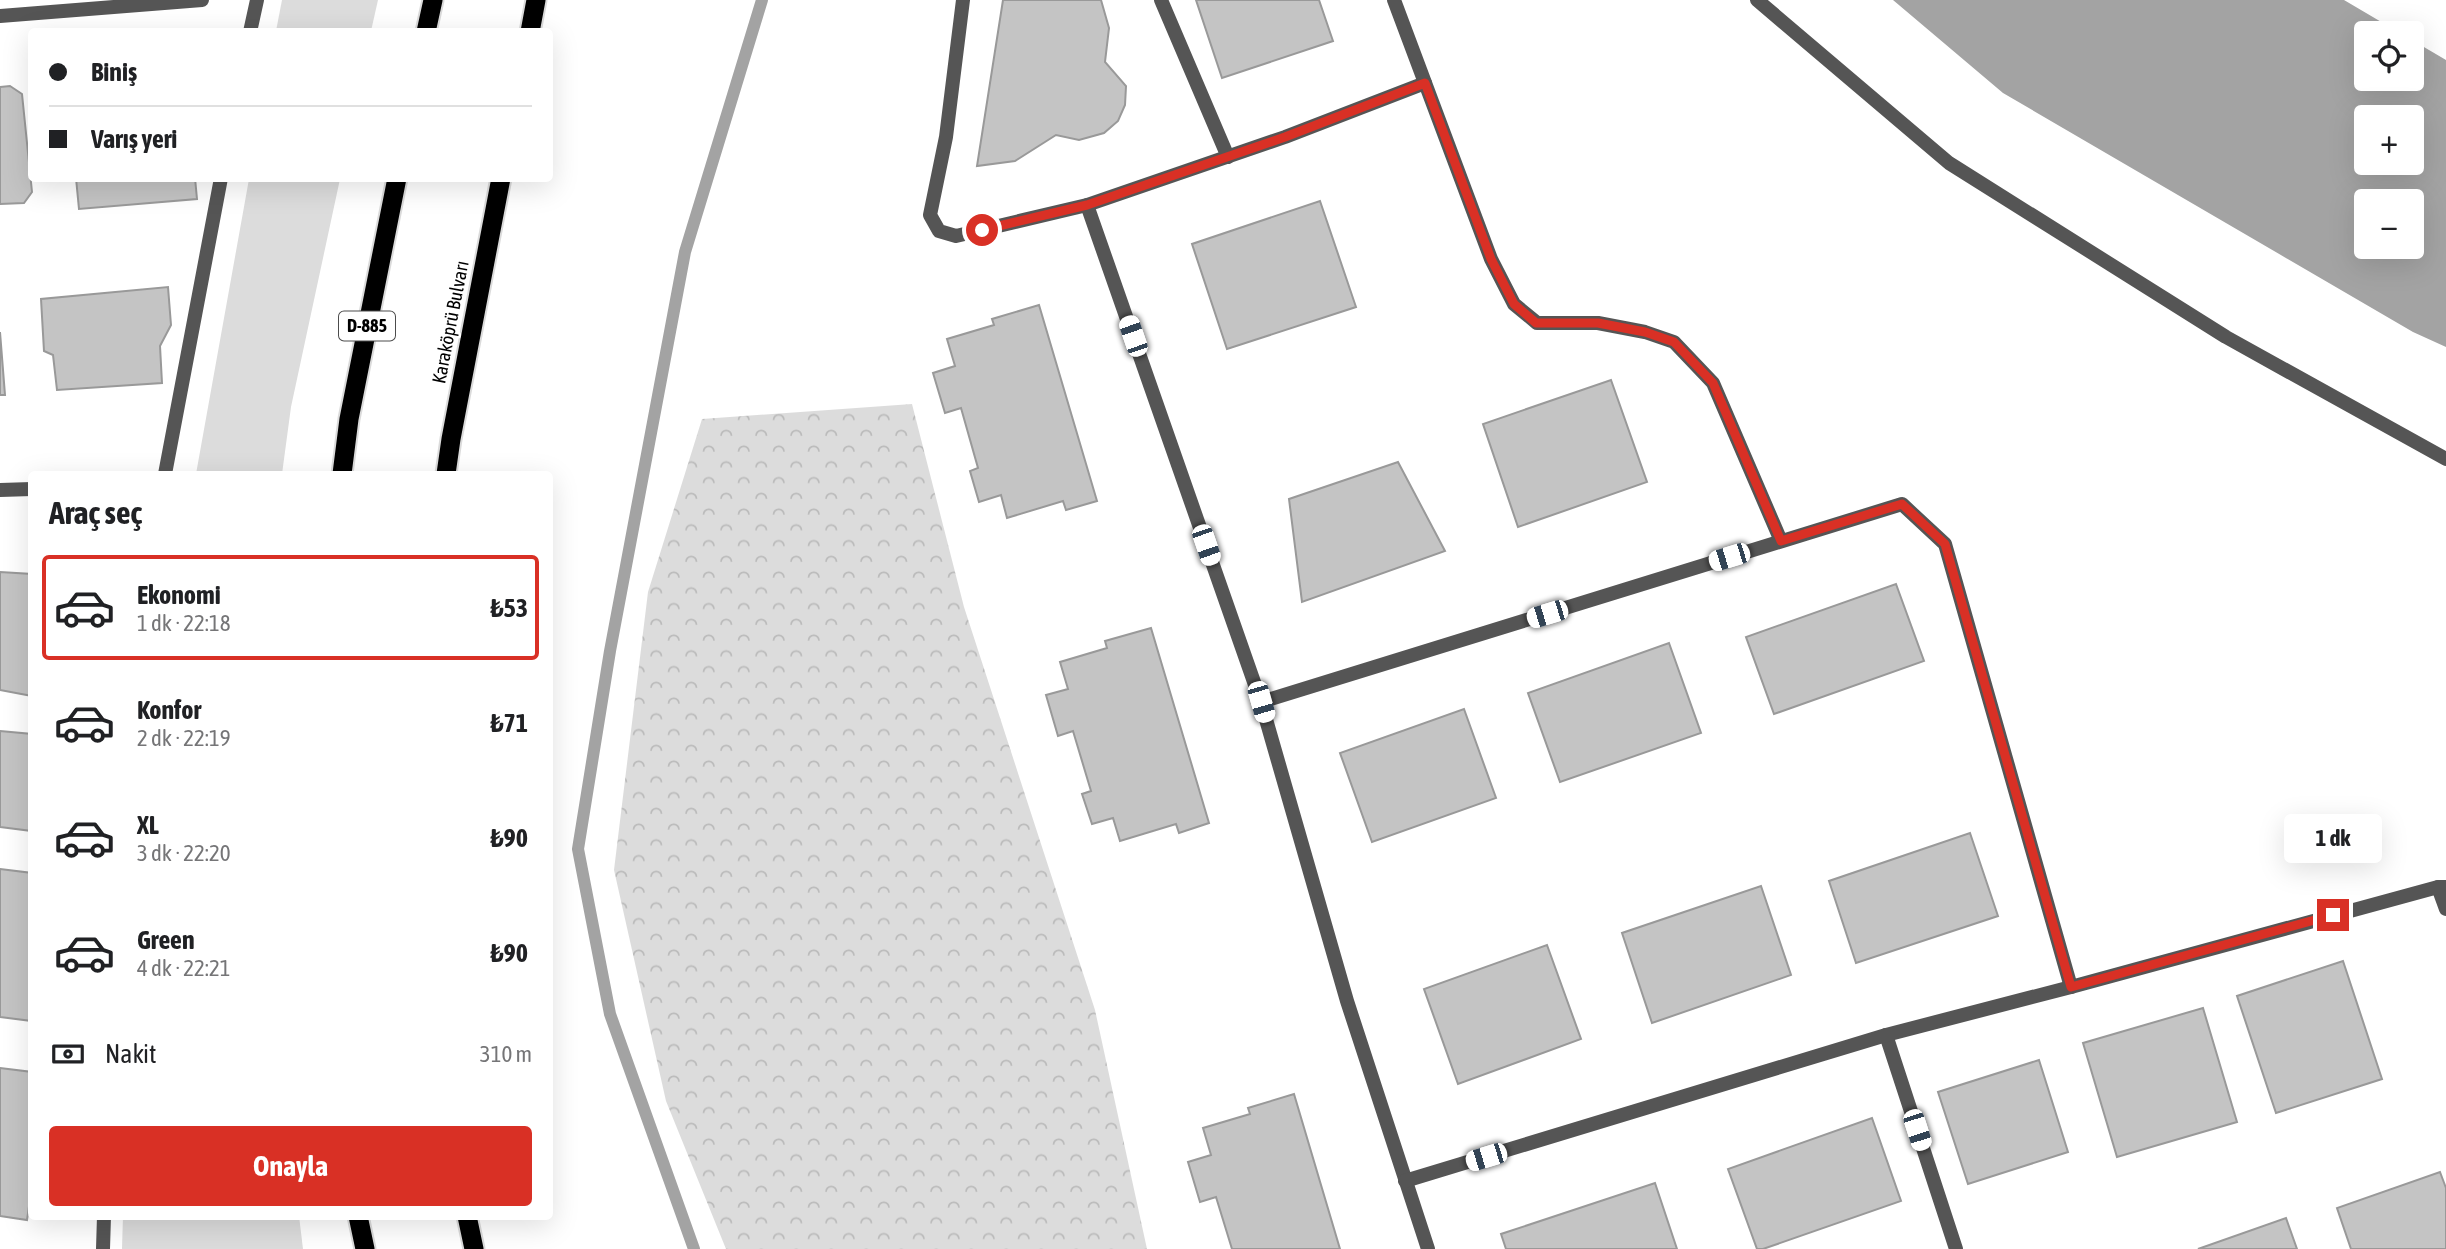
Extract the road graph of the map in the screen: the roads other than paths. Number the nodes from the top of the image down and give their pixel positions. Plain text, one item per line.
1 (202, 0) edge
2 (257, 0) edge
3 (433, 0) edge
4 (536, 0) edge
5 (963, 0) edge
6 (1161, 0) edge
7 (1394, 0) edge
8 (1757, 0) edge
9 (0, 16) edge
10 (251, 28) edge
11 (427, 28) edge
12 (531, 28) edge
13 (1425, 83) junction
14 (1228, 156) junction
15 (220, 182) edge
16 (396, 182) edge
17 (500, 182) edge
18 (1087, 205) junction
19 (2446, 459) edge
20 (166, 471) edge
21 (342, 471) edge
22 (446, 471) edge
23 (28, 489) edge
24 (0, 490) edge
25 (1781, 541) junction
26 (1261, 702) junction
27 (2442, 887) edge
28 (2446, 909) edge
29 (2071, 987) junction
30 (1886, 1035) junction
31 (1405, 1181) junction
32 (104, 1220) edge
33 (359, 1220) edge
34 (468, 1220) edge
35 (103, 1249) edge
36 (365, 1249) edge
37 (474, 1249) edge
38 (1428, 1249) edge
39 (1956, 1249) edge

1 - 9 street
2 - 10 street
3 - 11 highway
4 - 12 highway
5 - 18 street
6 - 14 street
7 - 13 street
8 - 19 street
13 - 14 street
13 - 25 street
14 - 18 street
15 - 20 street
16 - 21 highway, D-885
17 - 22 highway, Karaköprü Bulvarı
18 - 26 street
23 - 24 street
25 - 26 street
25 - 29 street
26 - 31 street
27 - 28 street
27 - 29 street
29 - 30 street
30 - 31 street
30 - 39 street
31 - 38 street
32 - 35 street
33 - 36 highway
34 - 37 highway

